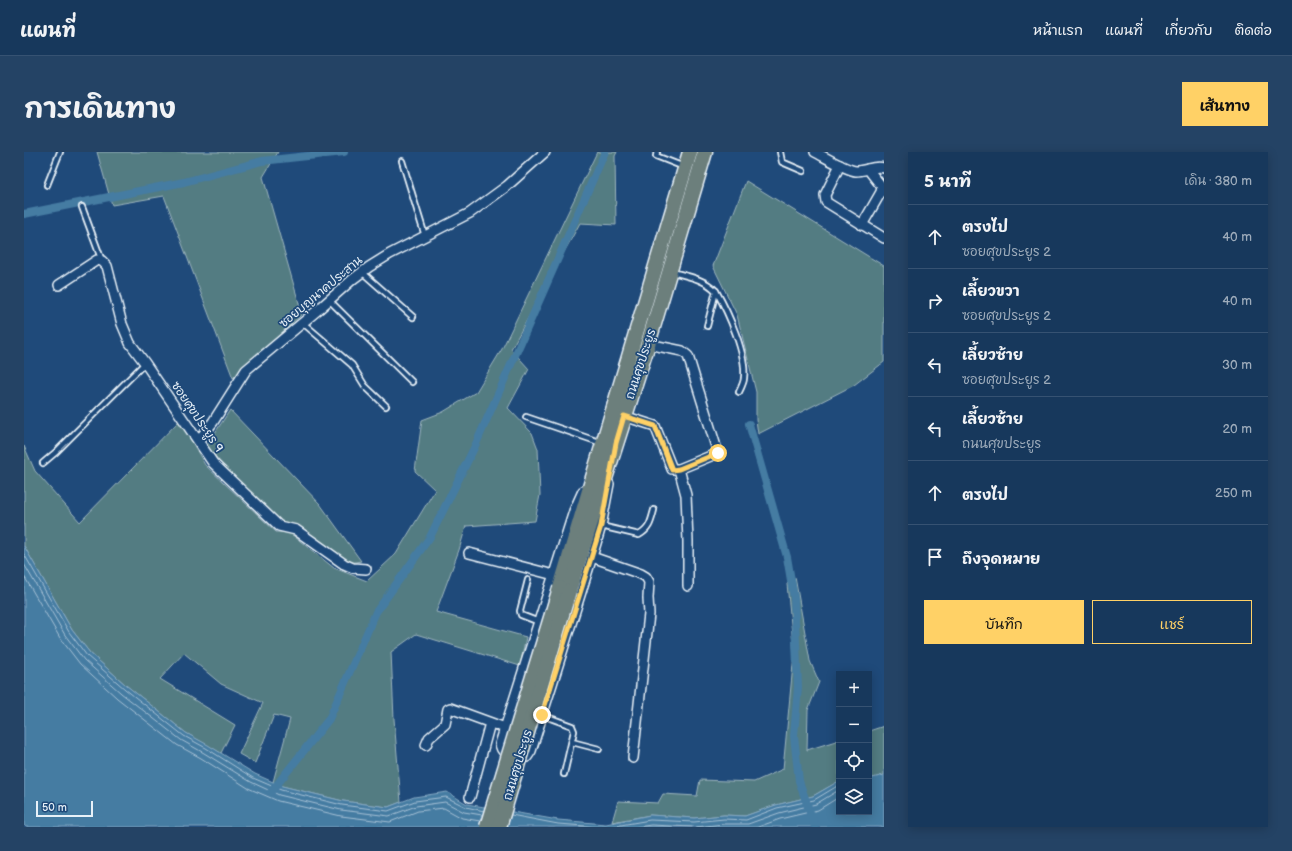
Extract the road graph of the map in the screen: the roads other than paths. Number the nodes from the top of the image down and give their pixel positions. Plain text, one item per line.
1 (60, 152) edge
2 (545, 152) edge
3 (657, 152) edge
4 (690, 152) edge
5 (705, 152) edge
6 (780, 152) edge
7 (815, 152) edge
8 (402, 161) dead end
9 (840, 165) junction
10 (686, 168) junction
11 (884, 168) edge
12 (868, 169) junction
13 (803, 171) dead end
14 (47, 185) dead end
15 (82, 208) dead end
16 (862, 224) junction
17 (425, 236) junction
18 (884, 238) edge
19 (102, 261) junction
20 (670, 271) junction
21 (362, 272) junction
22 (59, 285) dead end
23 (716, 291) junction
24 (329, 300) junction
25 (413, 317) dead end
26 (303, 323) junction
27 (707, 326) dead end
28 (648, 344) junction
29 (145, 363) junction
30 (412, 382) dead end
31 (739, 392) dead end
32 (386, 406) dead end
33 (624, 416) junction
34 (526, 418) dead end
35 (199, 440) junction
36 (608, 442) junction
37 (43, 463) dead end
38 (679, 469) junction
39 (654, 510) dead end
40 (601, 526) junction
41 (469, 553) dead end
42 (592, 557) junction
43 (366, 569) dead end
44 (554, 575) junction
45 (528, 580) dead end
46 (688, 586) dead end
47 (564, 590) junction
48 (539, 622) junction
49 (542, 715) junction
50 (490, 723) junction
51 (505, 728) junction
52 (572, 742) junction
53 (426, 745) dead end
54 (599, 750) dead end
55 (633, 758) dead end
56 (564, 774) dead end
57 (470, 797) dead end
58 (487, 827) edge
59 (499, 827) edge

1 - 14 lane
2 - 17 street, ซอยบุญนาคประสาน
3 - 10 lane
4 - 10 main road, ถนนศุขประยูร
5 - 20 main road, ถนนศุขประยูร
6 - 13 lane
7 - 9 street
8 - 17 lane
9 - 12 street
9 - 16 street
10 - 36 main road, ถนนศุขประยูร
11 - 12 street
12 - 16 street
15 - 19 lane
16 - 18 street
17 - 21 street, ซอยบุญนาคประสาน
19 - 22 street
19 - 29 street, ซอยศุขประยูร 9
20 - 23 lane
20 - 28 main road, ถนนศุขประยูร
21 - 24 street, ซอยบุญนาคประสาน
21 - 25 lane
23 - 27 lane
23 - 31 lane
24 - 26 street, ซอยบุญนาคประสาน
24 - 30 lane
26 - 32 lane
26 - 35 street, ซอยบุญนาคประสาน
28 - 33 main road, ถนนศุขประยูร
28 - 38 street
29 - 35 street, ซอยศุขประยูร 9
29 - 37 lane
33 - 36 main road, ถนนศุขประยูร
33 - 38 street
34 - 36 lane
35 - 43 street, ซอยศุขประยูร 9
36 - 40 street
36 - 44 street
36 - 47 main road, ถนนศุขประยูร
38 - 46 street
39 - 40 lane
40 - 42 street
41 - 44 street
42 - 49 street
42 - 55 street
44 - 48 street
45 - 48 lane
47 - 58 main road, ถนนศุขประยูร, bridge
47 - 59 main road, ถนนศุขประยูร, bridge
48 - 51 street
49 - 51 street
49 - 52 lane
50 - 51 street
50 - 53 street
50 - 57 street
52 - 54 lane
52 - 56 lane

